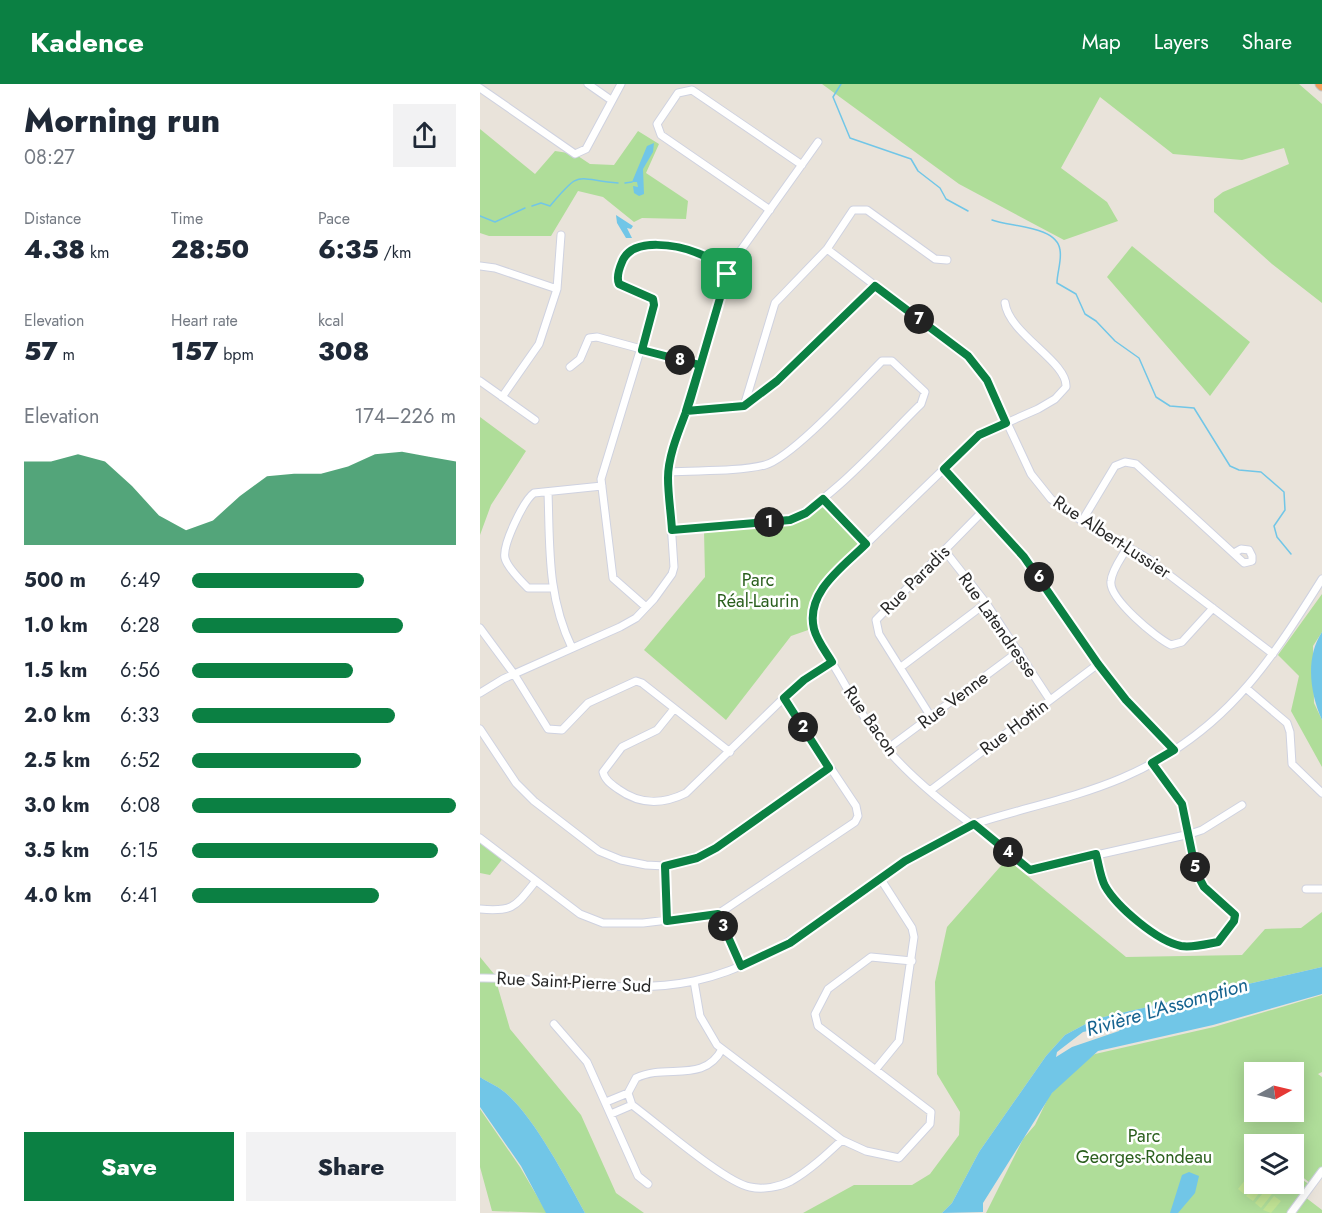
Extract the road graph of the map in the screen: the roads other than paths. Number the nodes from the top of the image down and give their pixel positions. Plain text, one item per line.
1 (588, 84) edge
2 (621, 84) edge
3 (480, 88) edge
4 (611, 100) junction
5 (818, 142) dead end
6 (802, 165) junction
7 (770, 210) junction
8 (561, 235) dead end
9 (827, 249) junction
10 (947, 260) dead end
11 (480, 266) edge
12 (728, 270) junction
13 (875, 286) junction
14 (557, 289) junction
15 (1005, 303) dead end
16 (642, 350) junction
17 (700, 365) junction
18 (570, 367) dead end
19 (480, 381) edge
20 (502, 397) junction
21 (744, 406) junction
22 (686, 411) junction
23 (534, 420) dead end
24 (1006, 423) junction
25 (944, 469) junction
26 (669, 472) junction
27 (602, 486) junction
28 (548, 492) junction
29 (823, 499) junction
30 (982, 512) junction
31 (1082, 521) junction
32 (672, 530) junction
33 (866, 544) junction
34 (1128, 546) junction
35 (945, 551) junction
36 (1234, 553) dead end
37 (1322, 579) edge
38 (551, 588) junction
39 (986, 603) junction
40 (646, 607) junction
41 (1213, 608) junction
42 (480, 628) edge
43 (572, 648) junction
44 (1019, 651) junction
45 (1274, 654) junction
46 (832, 662) junction
47 (1098, 664) junction
48 (901, 667) junction
49 (514, 674) junction
50 (1247, 689) junction
51 (480, 693) edge
52 (784, 698) junction
53 (1050, 700) junction
54 (674, 709) junction
55 (931, 717) junction
56 (480, 729) edge
57 (887, 749) junction
58 (1174, 750) junction
59 (730, 752) junction
60 (1152, 763) junction
61 (829, 768) junction
62 (931, 790) junction
63 (1322, 793) edge
64 (1242, 805) dead end
65 (974, 824) junction
66 (1190, 834) junction
67 (480, 838) edge
68 (1096, 854) junction
69 (665, 866) junction
70 (880, 878) junction
71 (535, 882) junction
72 (1322, 889) edge
73 (1306, 890) dead end
74 (480, 909) edge
75 (718, 914) junction
76 (667, 921) junction
77 (912, 961) junction
78 (741, 966) junction
79 (480, 978) edge
80 (694, 981) junction
81 (554, 1024) dead end
82 (722, 1049) junction
83 (876, 1069) junction
84 (628, 1093) junction
85 (606, 1102) junction
86 (632, 1105) junction
87 (611, 1114) junction
88 (842, 1140) junction
89 (1322, 1172) edge
90 (648, 1184) dead end
91 (1291, 1213) edge

1 - 4 street
2 - 4 street
3 - 4 street
5 - 6 street
6 - 7 street
6 - 7 street
7 - 12 street
8 - 14 street
9 - 10 street
9 - 13 street, Rue Albert-Lussier
9 - 21 street
11 - 14 street
12 - 16 street
12 - 17 street
13 - 21 street
13 - 24 street, Rue Albert-Lussier
14 - 20 street
15 - 24 street, Rue Bacon
16 - 17 street
16 - 18 street
16 - 27 street
17 - 22 street
19 - 20 street
20 - 23 street
21 - 22 street
22 - 26 street
24 - 25 street, Rue Bacon
24 - 31 street, Rue Albert-Lussier
25 - 30 street
25 - 33 street, Rue Bacon
26 - 29 street
26 - 32 street
27 - 28 street
27 - 40 street
28 - 38 street
28 - 38 street
29 - 32 street
29 - 33 street
30 - 35 street, Rue Paradis
30 - 47 street
31 - 34 street, Rue Albert-Lussier
31 - 36 street
32 - 40 street
33 - 46 street, Rue Bacon
34 - 41 street, Rue Albert-Lussier
34 - 41 street
35 - 39 street, Rue Latendresse
35 - 48 street, Rue Paradis
37 - 45 street, Rue Saint-Pierre Sud
38 - 43 street
39 - 44 street, Rue Latendresse
39 - 48 street
40 - 43 street
41 - 45 street, Rue Albert-Lussier
42 - 49 street
43 - 49 street
44 - 53 street, Rue Latendresse
44 - 55 street, Rue Venne
45 - 50 street, Rue Saint-Pierre Sud
46 - 52 street
46 - 57 street, Rue Bacon
47 - 53 street, Rue Hottin
47 - 58 street
48 - 55 street, Rue Paradis
49 - 51 street
49 - 54 street
50 - 58 street, Rue Saint-Pierre Sud
50 - 63 street
52 - 59 street
52 - 61 street
53 - 62 street, Rue Hottin
54 - 59 street
54 - 59 street
55 - 57 street, Rue Venne
56 - 69 street
57 - 62 street, Rue Bacon
58 - 60 street, Rue Saint-Pierre Sud
60 - 65 street, Rue Saint-Pierre Sud
60 - 66 street
61 - 69 street
61 - 75 street
62 - 65 street, Rue Bacon
64 - 66 street
65 - 68 street, Rue Bacon
65 - 70 street, Rue Saint-Pierre Sud
66 - 68 street
66 - 68 street
67 - 71 street
69 - 76 street
70 - 77 street
70 - 78 street, Rue Saint-Pierre Sud
71 - 74 street
71 - 76 street
72 - 73 street
75 - 76 street
75 - 78 street
77 - 83 street
77 - 83 street
78 - 80 street, Rue Saint-Pierre Sud
79 - 80 street, Rue Saint-Pierre Sud
80 - 82 street
81 - 85 street
82 - 84 street
82 - 88 street
83 - 88 street
84 - 85 street
84 - 86 street
85 - 87 street
86 - 87 street
86 - 88 street
87 - 90 street
89 - 91 street

